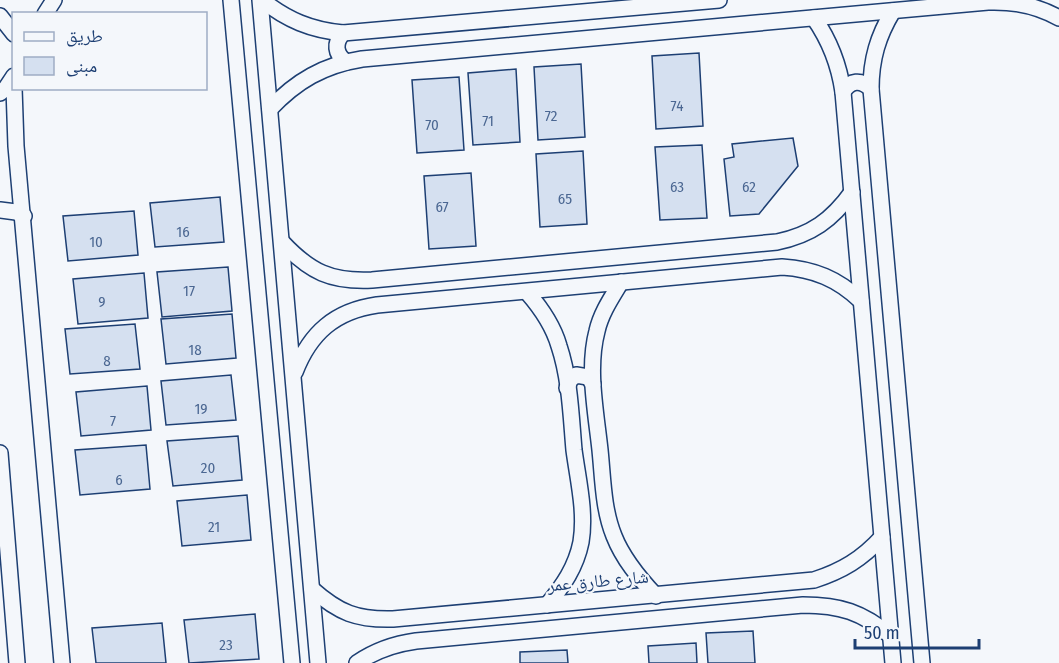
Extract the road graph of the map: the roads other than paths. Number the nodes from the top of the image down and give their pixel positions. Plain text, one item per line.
1 (231, 0) edge
2 (261, 0) edge
3 (719, 0) edge
4 (713, 1) edge
5 (989, 1) edge
6 (893, 10) junction
7 (0, 16) edge
8 (814, 18) junction
9 (1059, 18) edge
10 (717, 26) junction
11 (12, 31) edge
12 (343, 33) junction
13 (346, 62) junction
14 (12, 79) edge
15 (871, 89) junction
16 (14, 90) edge
17 (843, 92) junction
18 (0, 93) edge
19 (270, 109) junction
20 (852, 192) junction
21 (0, 210) edge
22 (24, 216) junction
23 (282, 242) junction
24 (761, 244) junction
25 (765, 268) junction
26 (372, 280) junction
27 (621, 282) junction
28 (527, 292) junction
29 (861, 301) junction
30 (376, 305) junction
31 (294, 375) junction
32 (593, 384) junction
33 (567, 388) junction
34 (901, 428) junction
35 (873, 430) junction
36 (300, 445) junction
37 (272, 448) junction
38 (0, 453) edge
39 (606, 513) junction
40 (582, 516) junction
41 (882, 537) junction
42 (801, 582) junction
43 (312, 589) junction
44 (656, 596) junction
45 (547, 605) junction
46 (803, 605) junction
47 (393, 619) junction
48 (891, 636) junction
49 (396, 644) junction
50 (17, 663) edge
51 (62, 663) edge
52 (292, 663) edge
53 (318, 663) edge
54 (357, 663) edge
55 (893, 663) edge
56 (922, 663) edge

1 - 37 street
2 - 12 street
2 - 19 street
3 - 4 street
4 - 10 street
4 - 12 street
5 - 6 street
5 - 9 street
6 - 8 street
6 - 15 street
7 - 11 street
8 - 10 street
8 - 17 street
10 - 13 street
12 - 13 street
13 - 19 street
14 - 18 street
15 - 17 street
15 - 34 street
16 - 22 street
17 - 20 street
19 - 23 street
20 - 24 street
20 - 29 street
21 - 22 street
22 - 51 street
23 - 26 street
23 - 31 street
24 - 25 street
24 - 26 street
25 - 27 street
25 - 29 street
26 - 30 street
27 - 28 street
27 - 32 street
28 - 30 street
28 - 33 street
29 - 35 street
30 - 31 street
31 - 36 street
32 - 33 street
32 - 39 street
33 - 40 street
34 - 35 street
34 - 56 street
35 - 41 street
36 - 37 street
36 - 43 street
37 - 52 street
38 - 50 street
39 - 40 street
39 - 44 street
40 - 45 street
41 - 42 street, شارع طارق عمر
41 - 48 street
42 - 44 street, شارع طارق عمر
42 - 46 street
43 - 47 street, شارع طارق عمر
43 - 53 street
44 - 45 street, شارع طارق عمر
45 - 47 street, شارع طارق عمر
46 - 48 street
46 - 49 street
47 - 49 street
48 - 55 street
49 - 54 street

